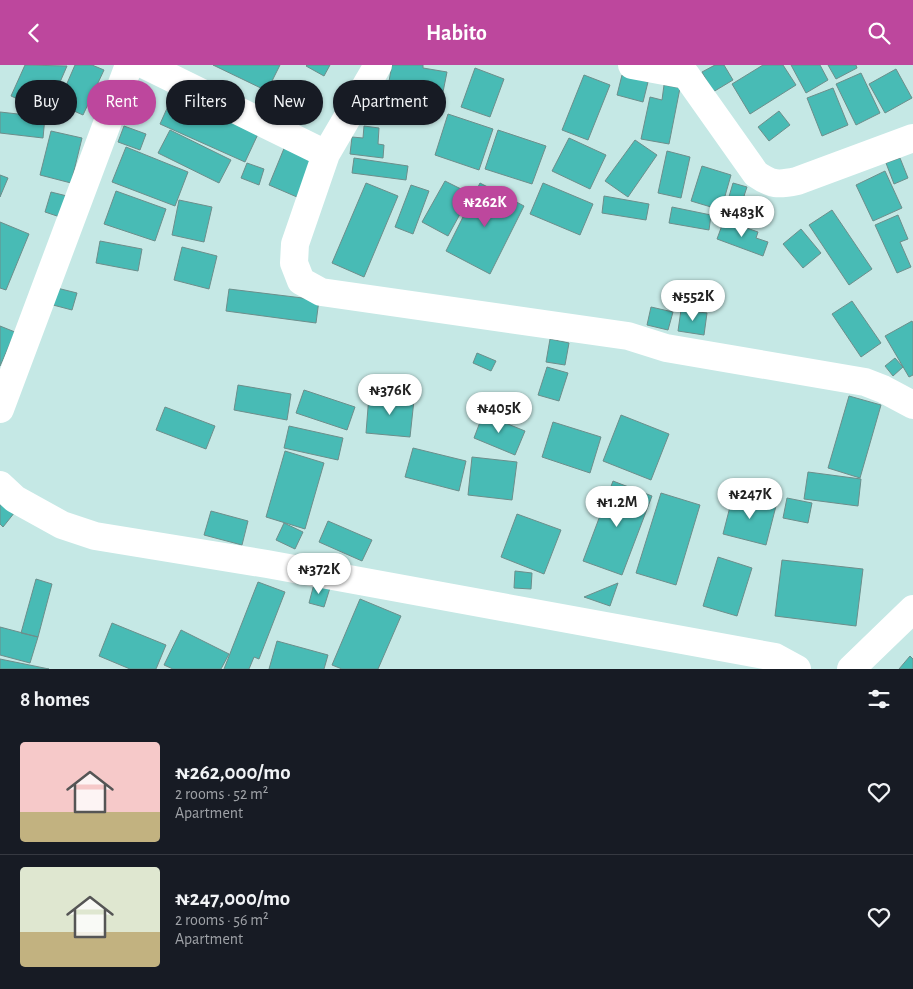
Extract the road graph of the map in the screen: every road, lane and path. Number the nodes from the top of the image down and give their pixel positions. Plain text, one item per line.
1 (128, 65) edge
2 (145, 65) edge
3 (378, 65) edge
4 (632, 65) edge
5 (688, 70) edge
6 (913, 138) edge
7 (326, 154) junction
8 (913, 405) edge
9 (0, 409) edge
10 (0, 485) edge
11 (913, 609) edge
12 (797, 669) edge
13 (851, 669) edge

1 - 9 street
2 - 7 street
3 - 7 street
4 - 5 street
5 - 6 street
7 - 8 street
10 - 12 street
11 - 13 street

